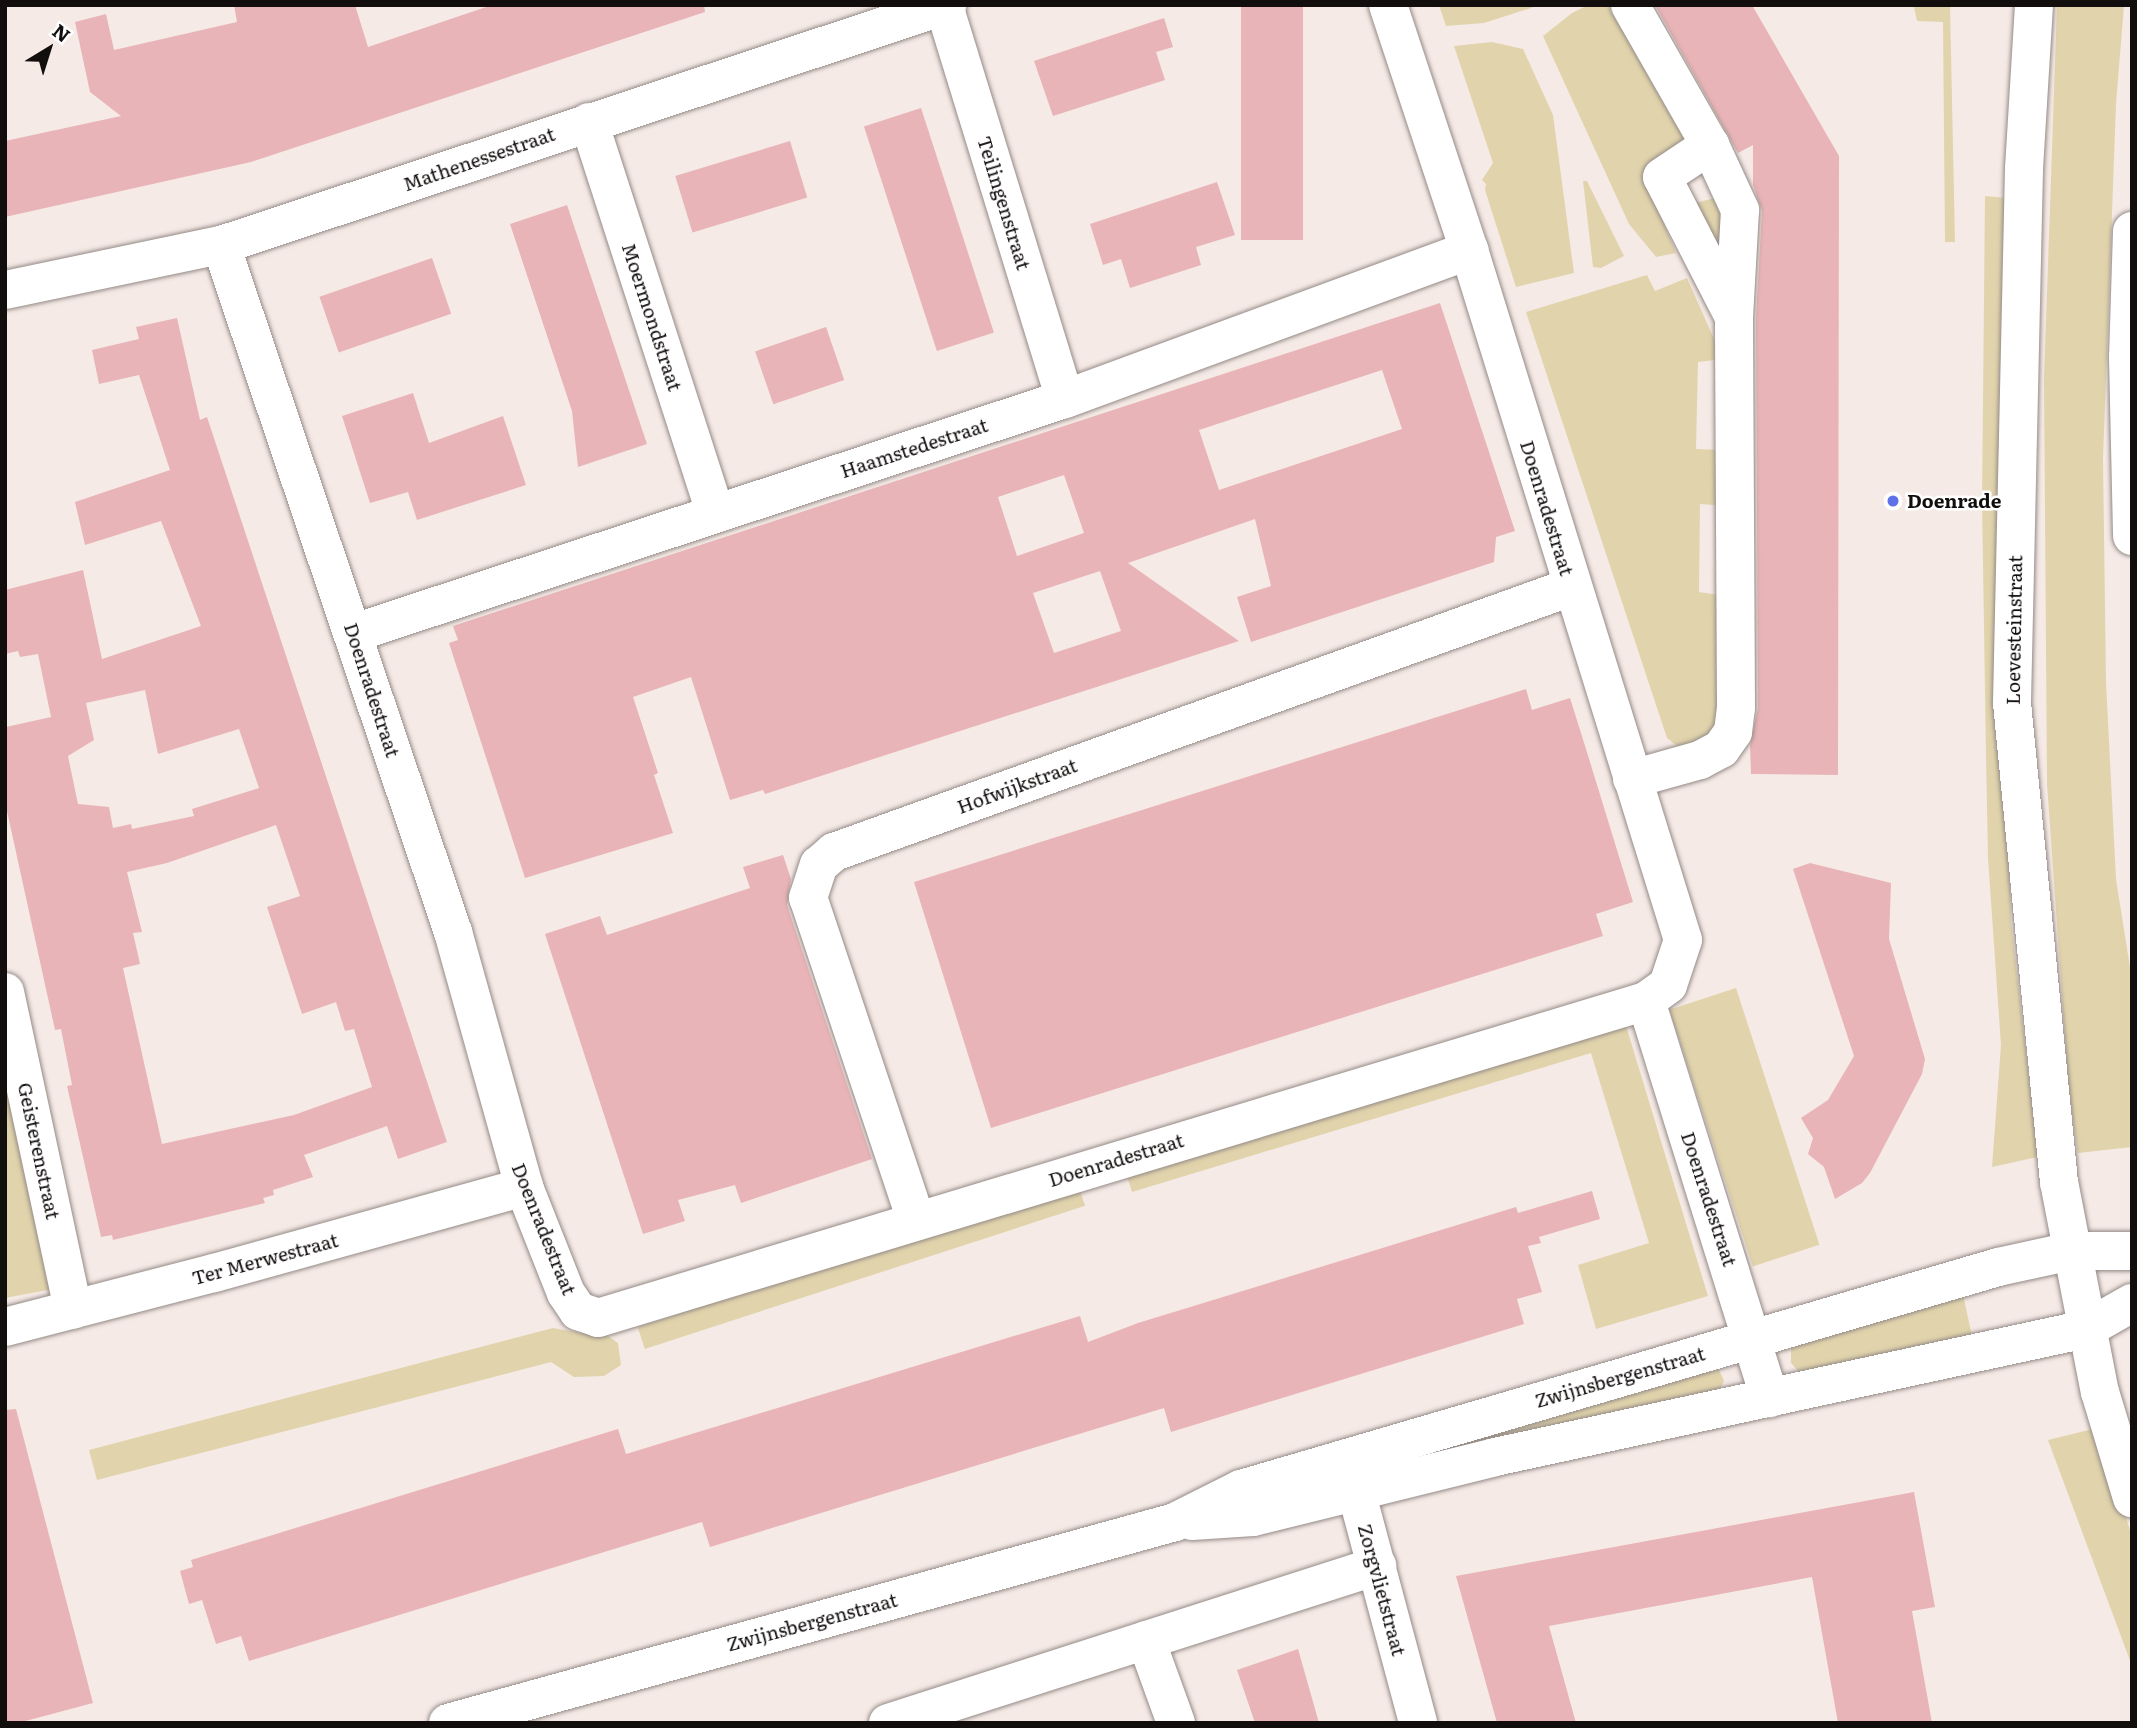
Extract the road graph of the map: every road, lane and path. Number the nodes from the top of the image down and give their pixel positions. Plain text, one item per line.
1 (1388, 5) edge
2 (1630, 5) edge
3 (2034, 5) edge
4 (945, 6) edge
5 (589, 122) junction
6 (1710, 145) junction
7 (2132, 231) edge
8 (221, 245) junction
9 (1469, 250) junction
10 (5, 290) edge
11 (1734, 317) junction
12 (1065, 399) junction
13 (715, 512) junction
14 (2132, 536) edge
15 (1571, 587) junction
16 (354, 633) junction
17 (1632, 779) junction
18 (5, 992) edge
19 (1646, 1001) junction
20 (524, 1187) junction
21 (915, 1220) junction
22 (2071, 1251) junction
23 (2132, 1251) edge
24 (2132, 1303) edge
25 (73, 1310) junction
26 (5, 1327) edge
27 (2086, 1329) junction
28 (1752, 1338) junction
29 (1770, 1398) junction
30 (1351, 1475) junction
31 (2132, 1498) edge
32 (1377, 1566) junction
33 (1146, 1640) junction
34 (448, 1723) edge
35 (888, 1723) edge
36 (1176, 1723) edge
37 (1419, 1723) edge

1 - 9 street, Doenradestraat
2 - 6 street
3 - 22 street, Loevesteinstraat
4 - 5 street, Mathenessestraat
4 - 12 street, Teilingenstraat
5 - 8 street, Mathenessestraat
5 - 13 street, Moermondstraat
6 - 11 street
6 - 11 street
7 - 14 street
8 - 10 street, Mathenessestraat
8 - 16 street, Doenradestraat
9 - 12 street, Haamstedestraat
9 - 15 street, Doenradestraat
11 - 17 street
12 - 13 street, Haamstedestraat
13 - 16 street, Haamstedestraat
15 - 17 street, Doenradestraat
15 - 21 street, Hofwijkstraat
16 - 20 street, Doenradestraat
17 - 19 street, Doenradestraat
18 - 25 street, Geisterenstraat
19 - 21 street, Doenradestraat
19 - 28 street, Doenradestraat
20 - 21 street, Doenradestraat
20 - 25 street, Ter Merwestraat
22 - 23 street
22 - 27 street, Loevesteinstraat
22 - 28 street, Zwijnsbergenstraat
24 - 27 street
25 - 26 street, Ter Merwestraat
27 - 29 street, Zwijnsbergenstraat
27 - 31 street, Loevesteinstraat
28 - 29 street, Doenradestraat
28 - 30 street, Zwijnsbergenstraat
29 - 30 street, Zwijnsbergenstraat
30 - 32 street, Zorgvlietstraat
30 - 34 street, Zwijnsbergenstraat
32 - 33 street
32 - 37 street, Zorgvlietstraat
33 - 35 street
33 - 36 street

